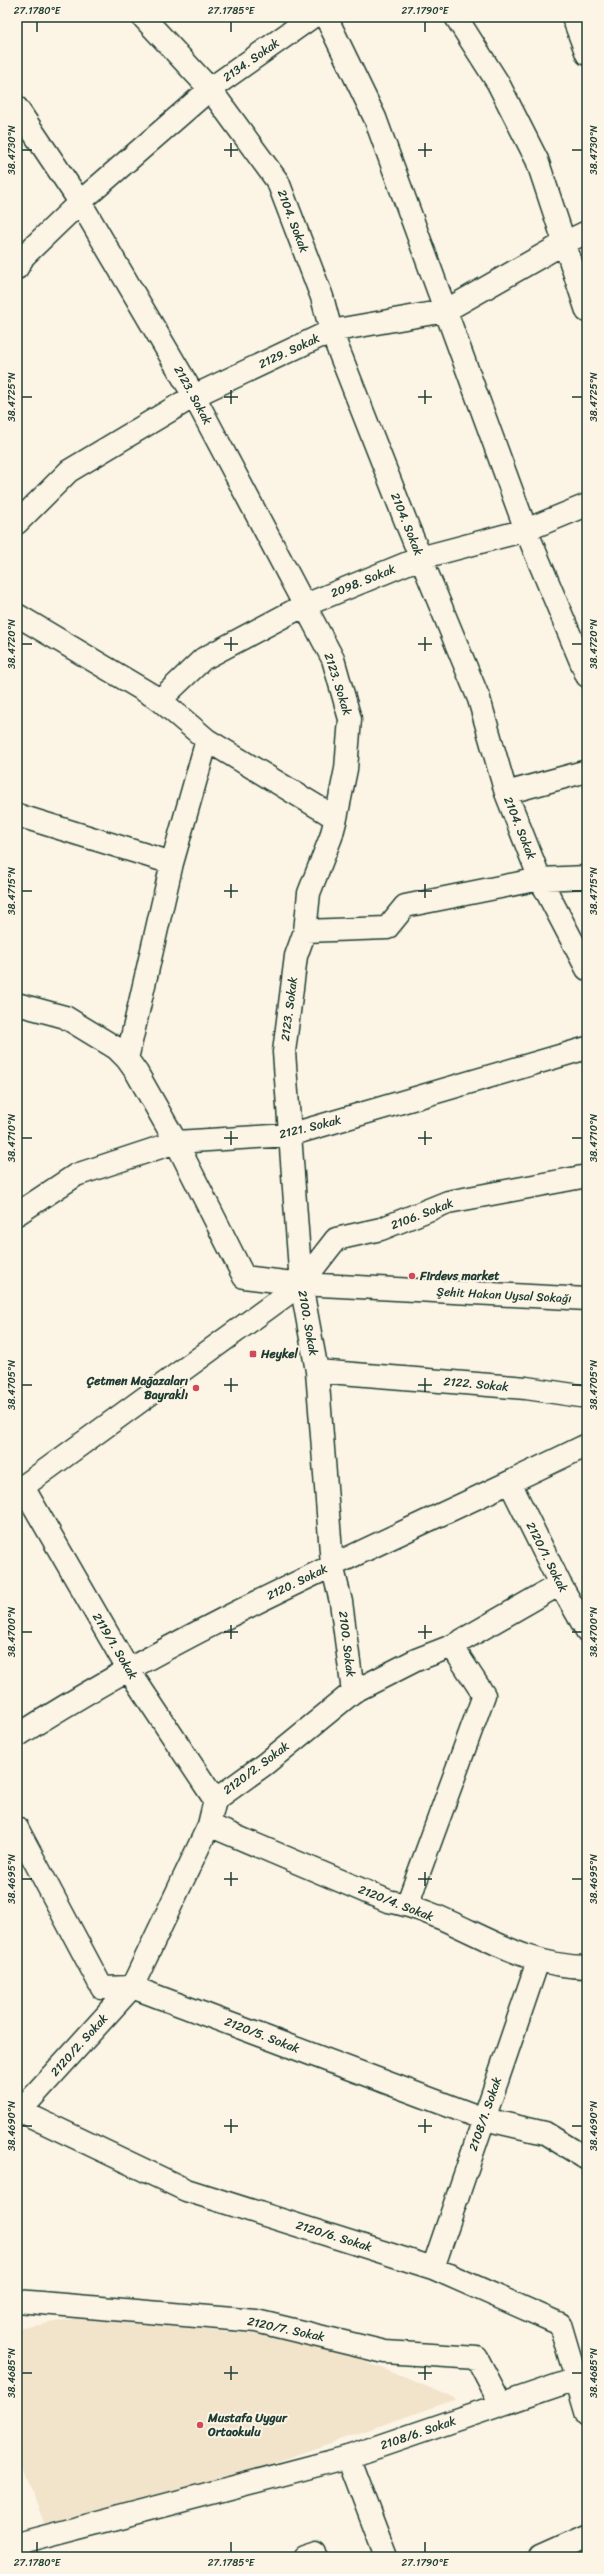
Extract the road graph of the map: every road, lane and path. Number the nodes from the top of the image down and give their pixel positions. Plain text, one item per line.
1 (143, 17) edge
2 (312, 17) edge
3 (326, 17) edge
4 (456, 17) edge
5 (573, 17) edge
6 (587, 54) edge
7 (210, 89) junction
8 (17, 108) edge
9 (80, 202) junction
10 (587, 232) edge
11 (566, 242) junction
12 (17, 268) edge
13 (445, 311) junction
14 (587, 311) edge
15 (331, 331) junction
16 (194, 396) junction
17 (587, 505) edge
18 (17, 523) edge
19 (526, 530) junction
20 (420, 558) junction
21 (303, 606) junction
22 (17, 615) edge
23 (587, 676) edge
24 (160, 700) junction
25 (207, 740) junction
26 (587, 771) edge
27 (506, 793) junction
28 (17, 815) edge
29 (336, 818) junction
30 (172, 863) junction
31 (587, 876) edge
32 (540, 879) junction
33 (305, 931) junction
34 (587, 969) edge
35 (17, 1004) edge
36 (587, 1048) edge
37 (127, 1059) junction
38 (289, 1134) junction
39 (176, 1142) junction
40 (587, 1176) edge
41 (17, 1214) edge
42 (302, 1284) junction
43 (587, 1299) edge
44 (317, 1371) junction
45 (587, 1396) edge
46 (587, 1445) edge
47 (510, 1483) junction
48 (20, 1489) edge
49 (332, 1565) junction
50 (560, 1584) junction
51 (587, 1631) edge
52 (452, 1646) junction
53 (128, 1669) junction
54 (353, 1692) junction
55 (17, 1736) edge
56 (215, 1800) junction
57 (209, 1825) junction
58 (17, 1828) edge
59 (407, 1905) junction
60 (538, 1961) junction
61 (584, 1964) edge
62 (132, 1987) junction
63 (18, 2110) edge
64 (484, 2119) junction
65 (587, 2159) edge
66 (434, 2268) junction
67 (17, 2301) edge
68 (582, 2375) edge
69 (501, 2404) junction
70 (587, 2416) edge
71 (348, 2458) junction
72 (587, 2536) edge
73 (17, 2544) edge
74 (304, 2557) edge
75 (317, 2557) edge
76 (386, 2557) edge
77 (540, 2557) edge

1 - 7 street, 2104. Sokak
2 - 7 street, 2134. Sokak
3 - 13 street
4 - 11 street
5 - 6 street
7 - 9 street, 2134. Sokak
7 - 15 street, 2104. Sokak
8 - 9 street, 2123. Sokak
9 - 12 street, 2134. Sokak
9 - 16 street, 2123. Sokak
10 - 11 street, 2129. Sokak
11 - 13 street, 2129. Sokak
11 - 14 street
13 - 15 street, 2129. Sokak
13 - 19 street
15 - 16 street, 2129. Sokak
15 - 20 street, 2104. Sokak
16 - 18 street, 2129. Sokak
16 - 21 street, 2123. Sokak
17 - 19 street, 2098. Sokak
19 - 20 street, 2098. Sokak
19 - 23 street
20 - 21 street, 2098. Sokak
20 - 27 street, 2104. Sokak
21 - 24 street, 2098. Sokak
21 - 29 street, 2123. Sokak
22 - 24 street
24 - 25 street
25 - 29 street
25 - 30 street
26 - 27 street
27 - 32 street, 2104. Sokak
28 - 30 street
29 - 33 street, 2123. Sokak
30 - 37 street
31 - 32 street
32 - 33 street
32 - 34 street, 2104. Sokak
33 - 38 street, 2123. Sokak
35 - 37 street, 2100. Sokak
36 - 38 street, 2121. Sokak
37 - 39 street, 2100. Sokak
38 - 39 street, 2121. Sokak
38 - 42 street, 2123. Sokak
39 - 41 street, 2121. Sokak
39 - 42 street, 2100. Sokak
40 - 42 street, 2106. Sokak
42 - 43 street, Şehit Hakan Uysal Sokağı
42 - 44 street, 2100. Sokak
42 - 48 street, 2106. Sokak
44 - 45 street, 2122. Sokak
44 - 49 street, 2100. Sokak
46 - 47 street, 2120. Sokak
47 - 49 street, 2120. Sokak
47 - 50 street, 2120/1. Sokak
48 - 53 street, 2119/1. Sokak
49 - 53 street, 2120. Sokak
49 - 54 street, 2100. Sokak
50 - 51 street, 2120/1. Sokak
50 - 52 street, 2120/2. Sokak
52 - 54 street, 2120/2. Sokak
52 - 59 street
53 - 55 street, 2120. Sokak
53 - 56 street, 2119/1. Sokak
54 - 56 street, 2120/2. Sokak
56 - 57 street, 2120/2. Sokak
57 - 59 street, 2120/4. Sokak
57 - 62 street, 2120/2. Sokak
58 - 62 street, 2120/5. Sokak
59 - 60 street, 2120/4. Sokak
60 - 61 street, 2120/4. Sokak
60 - 64 street, 2108/1. Sokak
62 - 63 street, 2120/2. Sokak
62 - 64 street, 2120/5. Sokak
63 - 66 street, 2120/6. Sokak
64 - 65 street, 2120/5. Sokak
64 - 66 street, 2108/1. Sokak
66 - 68 street, 2120/6. Sokak
67 - 69 street, 2120/7. Sokak
68 - 69 street, 2108/6. Sokak
68 - 70 street, 2120/6. Sokak
69 - 71 street, 2108/6. Sokak
71 - 73 street, 2108/6. Sokak
71 - 76 street
72 - 77 street
74 - 75 street

